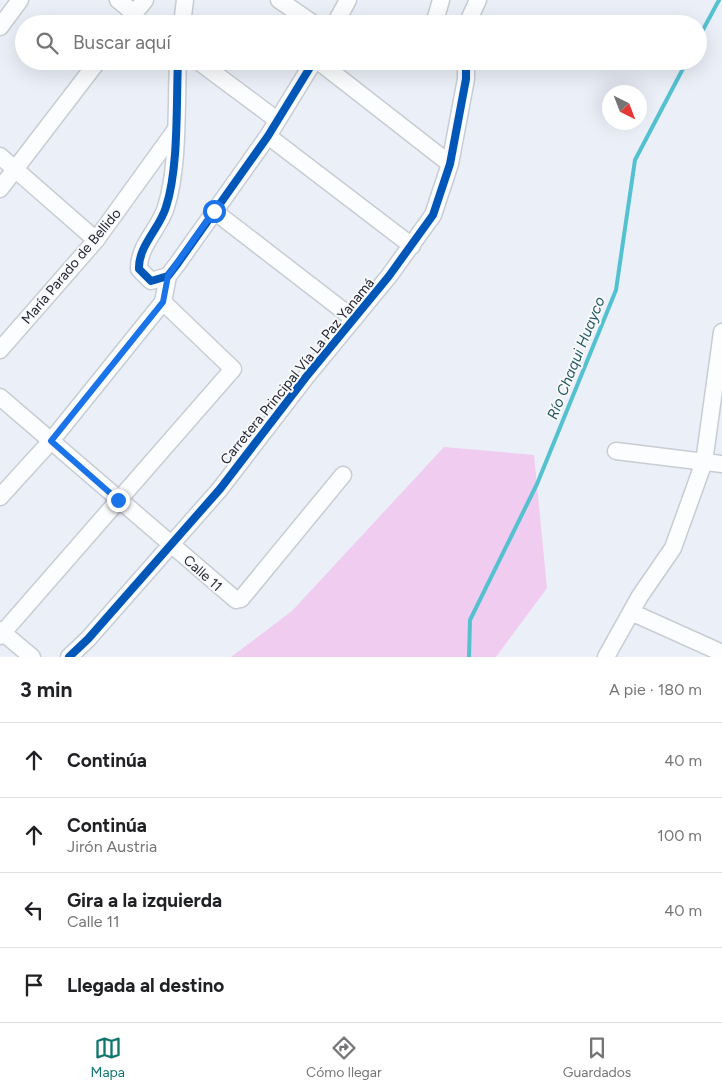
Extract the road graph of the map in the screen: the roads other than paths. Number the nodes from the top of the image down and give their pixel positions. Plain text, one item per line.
1 (20, 0) edge
2 (118, 0) edge
3 (145, 0) edge
4 (185, 0) edge
5 (279, 0) edge
6 (348, 0) edge
7 (441, 0) edge
8 (478, 0) edge
9 (128, 15) edge
10 (132, 15) edge
11 (183, 15) edge
12 (301, 15) edge
13 (340, 15) edge
14 (437, 15) edge
15 (471, 15) edge
16 (0, 27) edge
17 (91, 70) edge
18 (177, 70) edge
19 (210, 70) edge
20 (308, 70) edge
21 (330, 70) edge
22 (466, 70) edge
23 (277, 120) junction
24 (174, 132) junction
25 (268, 136) junction
26 (0, 156) edge
27 (450, 164) junction
28 (16, 170) junction
29 (0, 189) edge
30 (214, 211) junction
31 (96, 240) junction
32 (412, 246) junction
33 (168, 276) junction
34 (163, 302) junction
35 (354, 319) junction
36 (722, 332) edge
37 (0, 350) edge
38 (0, 397) edge
39 (51, 441) junction
40 (616, 451) dead end
41 (704, 462) junction
42 (722, 464) edge
43 (343, 475) dead end
44 (0, 497) edge
45 (118, 500) junction
46 (170, 544) junction
47 (631, 612) junction
48 (1, 633) edge
49 (722, 652) edge
50 (609, 655) edge
51 (32, 657) edge
52 (70, 657) edge

1 - 16 street
2 - 9 street
3 - 10 street
4 - 11 street
5 - 12 street
6 - 13 street
7 - 14 street
8 - 15 street
17 - 28 street
18 - 24 street
19 - 23 street
20 - 23 street
21 - 27 street
22 - 27 street, Carretera Principal Vía La Paz Yanamá
23 - 25 street
24 - 31 street, María Parado de Bellido
24 - 33 street
25 - 30 street
25 - 32 street
26 - 28 street
27 - 32 street, Carretera Principal Vía La Paz Yanamá
28 - 29 street
28 - 31 street
30 - 33 street
30 - 35 street
31 - 37 street, María Parado de Bellido
32 - 35 street, Carretera Principal Vía La Paz Yanamá
33 - 34 street
34 - 39 street
34 - 45 street
35 - 46 street, Carretera Principal Vía La Paz Yanamá
36 - 41 street
38 - 39 street, Calle 11
39 - 44 street
39 - 45 street, Calle 11
40 - 41 street
41 - 42 street
41 - 47 street
43 - 46 street, Calle 11
45 - 46 street, Calle 11
45 - 48 street
46 - 52 street, Carretera Principal Vía La Paz Yanamá
47 - 49 street
47 - 50 street
48 - 51 street

